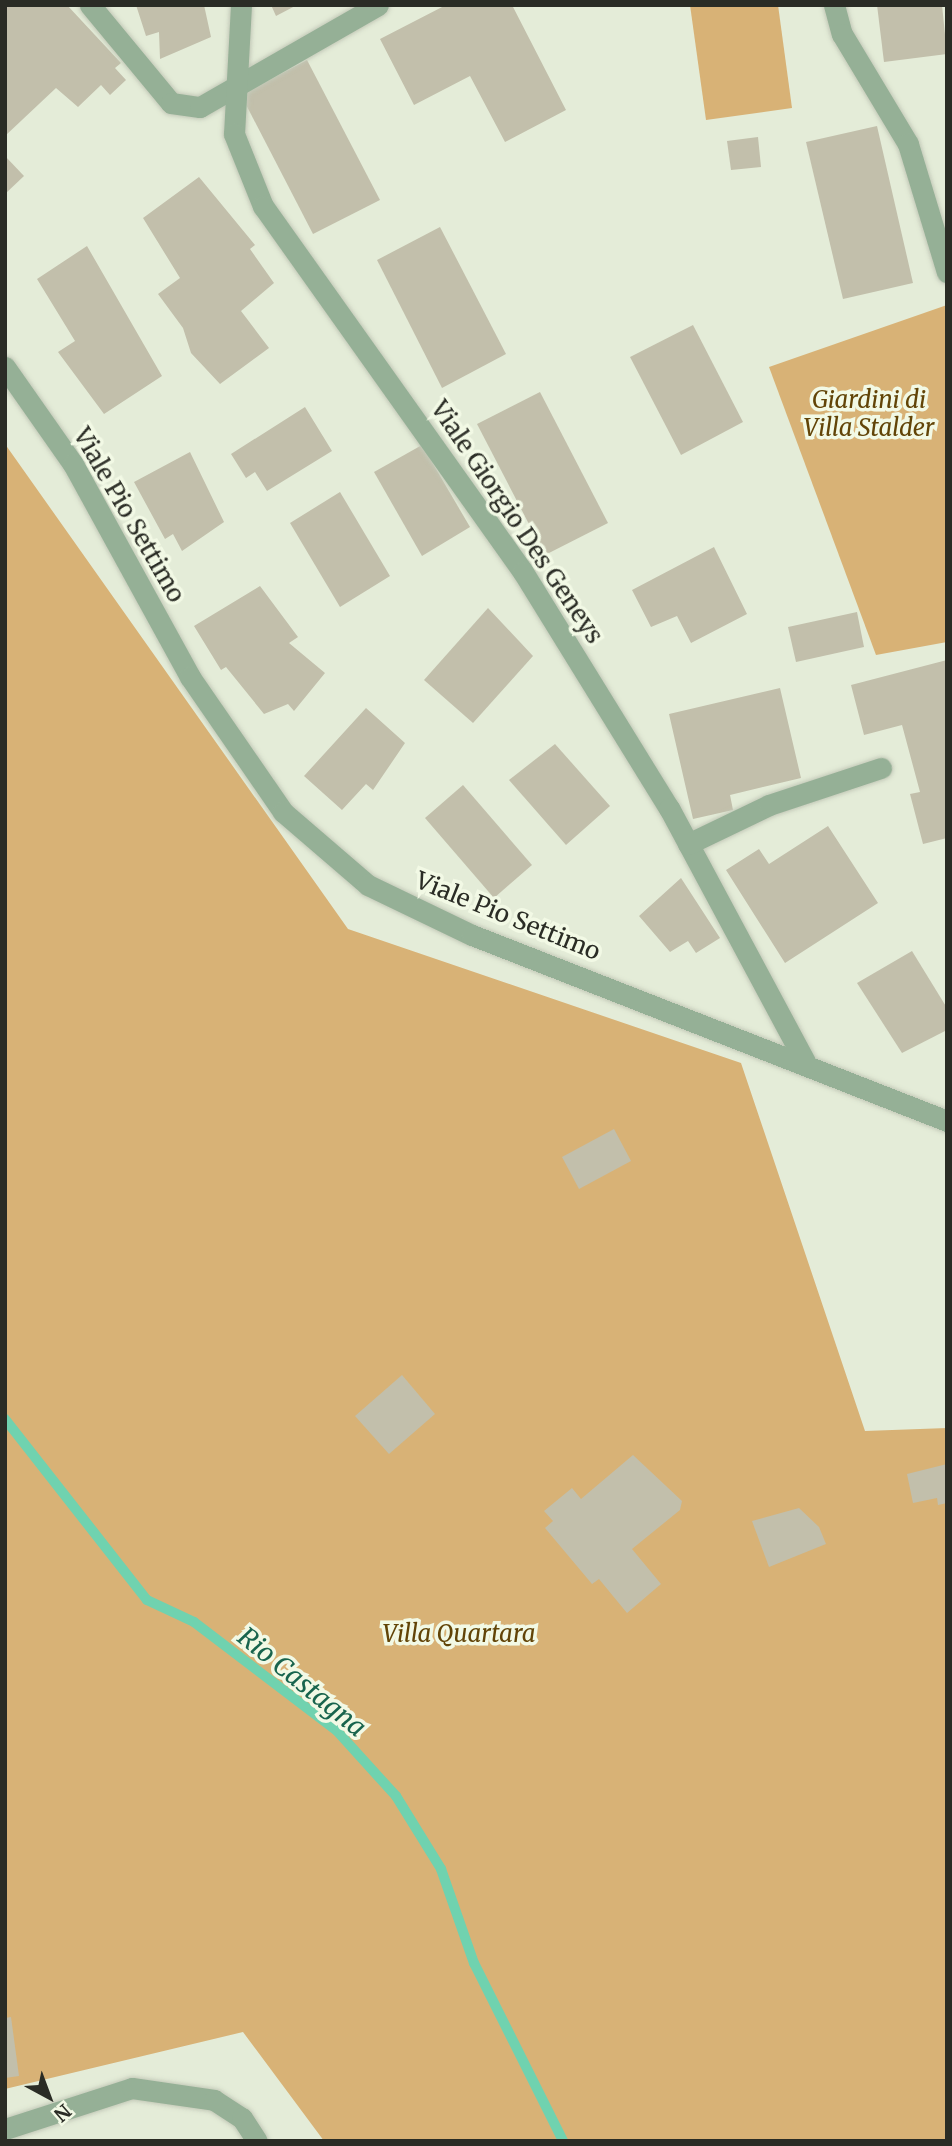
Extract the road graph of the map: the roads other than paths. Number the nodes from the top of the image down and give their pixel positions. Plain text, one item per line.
1 (90, 5) edge
2 (241, 5) edge
3 (378, 5) edge
4 (834, 5) edge
5 (239, 88) junction
6 (947, 272) edge
7 (5, 367) edge
8 (881, 768) dead end
9 (688, 844) junction
10 (805, 1062) junction
11 (947, 1121) edge
12 (5, 2129) edge
13 (257, 2141) edge

1 - 5 street
2 - 5 street, Viale Giorgio Des Geneys
3 - 5 street
4 - 6 street
5 - 9 street, Viale Giorgio Des Geneys
7 - 10 street, Viale Pio Settimo
8 - 9 street
9 - 10 street, Viale Giorgio Des Geneys
10 - 11 street, Viale Pio Settimo
12 - 13 street

